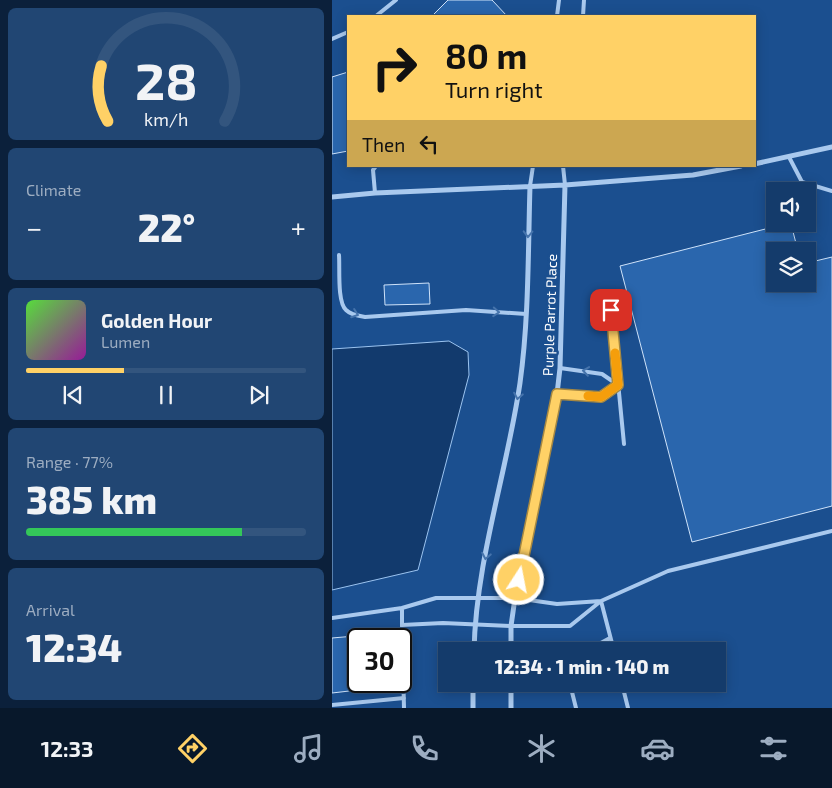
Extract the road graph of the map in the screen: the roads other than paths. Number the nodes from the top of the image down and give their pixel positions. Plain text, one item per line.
1 (396, 0) edge
2 (559, 0) edge
3 (584, 0) edge
4 (377, 15) edge
5 (557, 15) edge
6 (583, 15) edge
7 (347, 32) edge
8 (332, 39) edge
9 (832, 147) edge
10 (789, 157) junction
11 (756, 164) edge
12 (375, 167) edge
13 (533, 167) edge
14 (563, 167) edge
15 (736, 167) edge
16 (566, 185) junction
17 (530, 186) junction
18 (832, 191) edge
19 (375, 193) junction
20 (332, 197) edge
21 (339, 255) dead end
22 (611, 310) dead end
23 (526, 314) junction
24 (560, 368) junction
25 (618, 385) junction
26 (557, 394) junction
27 (624, 444) dead end
28 (832, 531) edge
29 (515, 598) junction
30 (477, 599) junction
31 (601, 601) junction
32 (402, 608) junction
33 (332, 618) edge
34 (475, 624) junction
35 (402, 625) junction
36 (511, 626) junction
37 (610, 638) junction
38 (474, 642) edge
39 (511, 642) edge
40 (603, 642) edge
41 (611, 642) edge
42 (473, 692) edge
43 (511, 692) edge
44 (572, 692) edge
45 (624, 692) edge
46 (404, 698) junction
47 (332, 705) edge
48 (404, 708) edge
49 (473, 708) edge
50 (511, 708) edge
51 (576, 708) edge
52 (628, 708) edge

1 - 4 lane
2 - 5 lane
3 - 6 lane
7 - 8 lane
9 - 10 street
10 - 11 street
10 - 18 lane
12 - 19 lane
13 - 17 lane
14 - 16 lane
15 - 16 street
16 - 17 street
16 - 24 street, Purple Parrot Place
17 - 19 street
17 -> 23 street, Purple Parrot Place
19 - 20 street
21 -> 23 lane
22 - 25 lane
23 -> 30 street, Purple Parrot Place
25 -> 24 lane
24 - 26 street, Purple Parrot Place
25 - 26 lane
25 - 27 lane
26 - 29 street, Purple Parrot Place
28 - 31 lane
29 - 30 lane
29 - 31 lane
29 - 36 street, Purple Parrot Place
30 - 32 lane
30 - 34 street, Purple Parrot Place
31 - 36 lane
31 - 37 lane
32 - 33 lane
32 - 35 lane
34 - 35 lane
34 - 36 lane
34 - 38 street, Purple Parrot Place
35 - 46 lane
36 - 39 street, Purple Parrot Place
37 - 40 lane
37 - 41 lane
42 - 49 street
43 - 50 street
44 - 51 lane
45 - 52 lane
46 - 47 lane
46 - 48 lane

